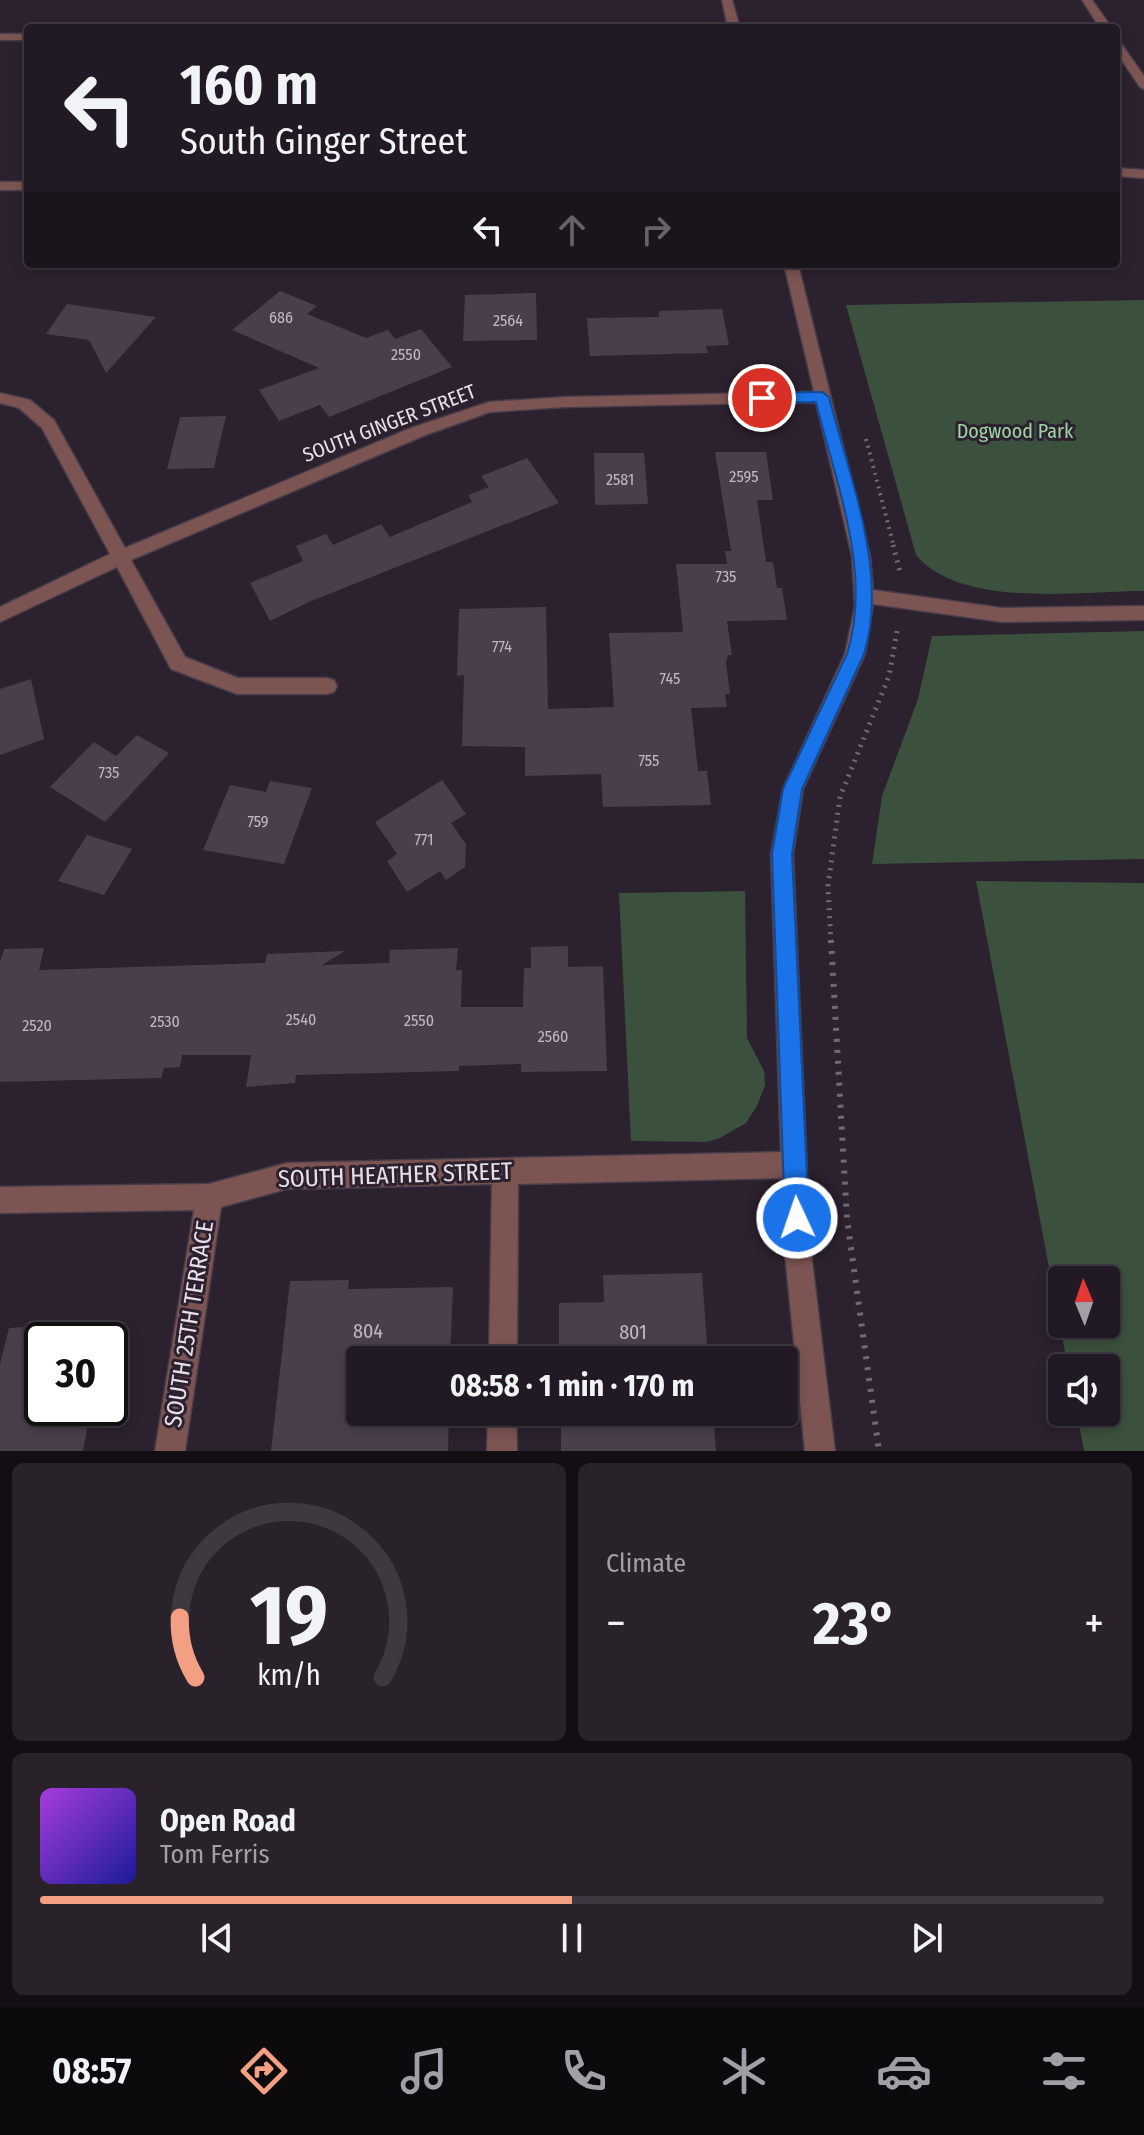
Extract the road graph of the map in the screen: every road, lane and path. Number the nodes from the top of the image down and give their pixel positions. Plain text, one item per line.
1 (727, 0) edge
2 (1087, 0) edge
3 (733, 24) edge
4 (1103, 24) edge
5 (0, 37) edge
6 (24, 37) edge
7 (1120, 50) edge
8 (1144, 85) edge
9 (1120, 172) edge
10 (1144, 174) edge
11 (0, 186) edge
12 (24, 186) edge
13 (792, 268) edge
14 (822, 397) junction
15 (0, 398) edge
16 (864, 432) dead end
17 (119, 558) junction
18 (865, 596) junction
19 (902, 601) junction
20 (1144, 613) edge
21 (0, 615) edge
22 (327, 686) dead end
23 (794, 1165) junction
24 (505, 1171) junction
25 (209, 1197) junction
26 (0, 1200) edge
27 (503, 1346) edge
28 (502, 1426) edge
29 (170, 1451) edge
30 (502, 1451) edge
31 (820, 1451) edge
32 (879, 1451) edge

1 - 3 street
2 - 4 street
5 - 6 street
7 - 8 street
9 - 10 street
11 - 12 street
13 - 14 street
14 - 17 street, SOUTH GINGER STREET
14 - 18 street
15 - 17 street
16 - 19 path
17 - 21 street, SOUTH GINGER STREET
17 - 22 street
18 - 19 street
18 - 23 street
19 - 20 street
19 - 32 path
23 - 24 street, SOUTH HEATHER STREET
23 - 31 street
24 - 25 street, SOUTH HEATHER STREET
24 - 27 street
25 - 26 street, SOUTH HEATHER STREET
25 - 29 street, SOUTH 25TH TERRACE
28 - 30 street

